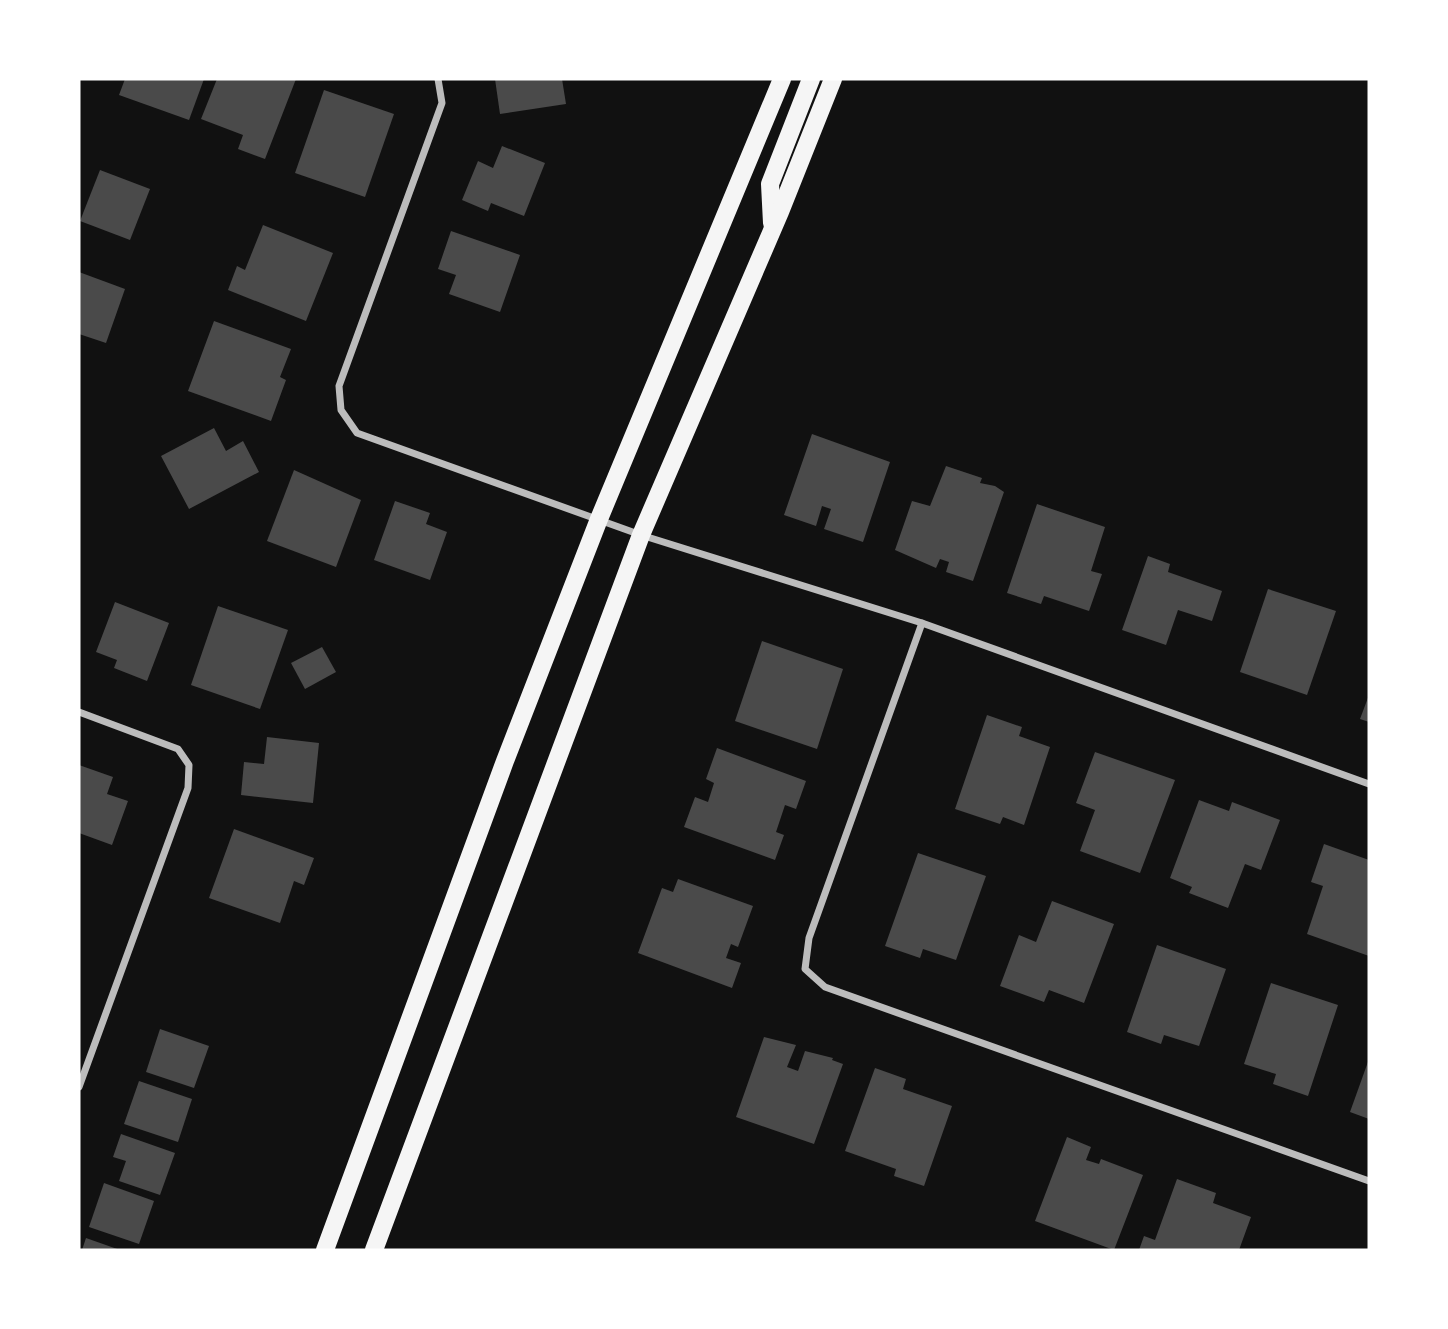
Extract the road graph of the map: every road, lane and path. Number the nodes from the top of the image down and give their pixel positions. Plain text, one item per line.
1 (438, 79) edge
2 (782, 79) edge
3 (811, 79) edge
4 (833, 79) edge
5 (772, 230) junction
6 (599, 519) junction
7 (641, 535) junction
8 (922, 623) junction
9 (79, 712) edge
10 (1369, 784) edge
11 (79, 1087) edge
12 (1369, 1181) edge
13 (325, 1250) edge
14 (374, 1250) edge

1 - 6 street
2 - 6 main road
3 - 5 main road
4 - 5 main road
5 - 7 main road
6 - 7 street
6 - 13 main road
7 - 8 street
7 - 14 main road
8 - 10 street
8 - 12 street
9 - 11 street

